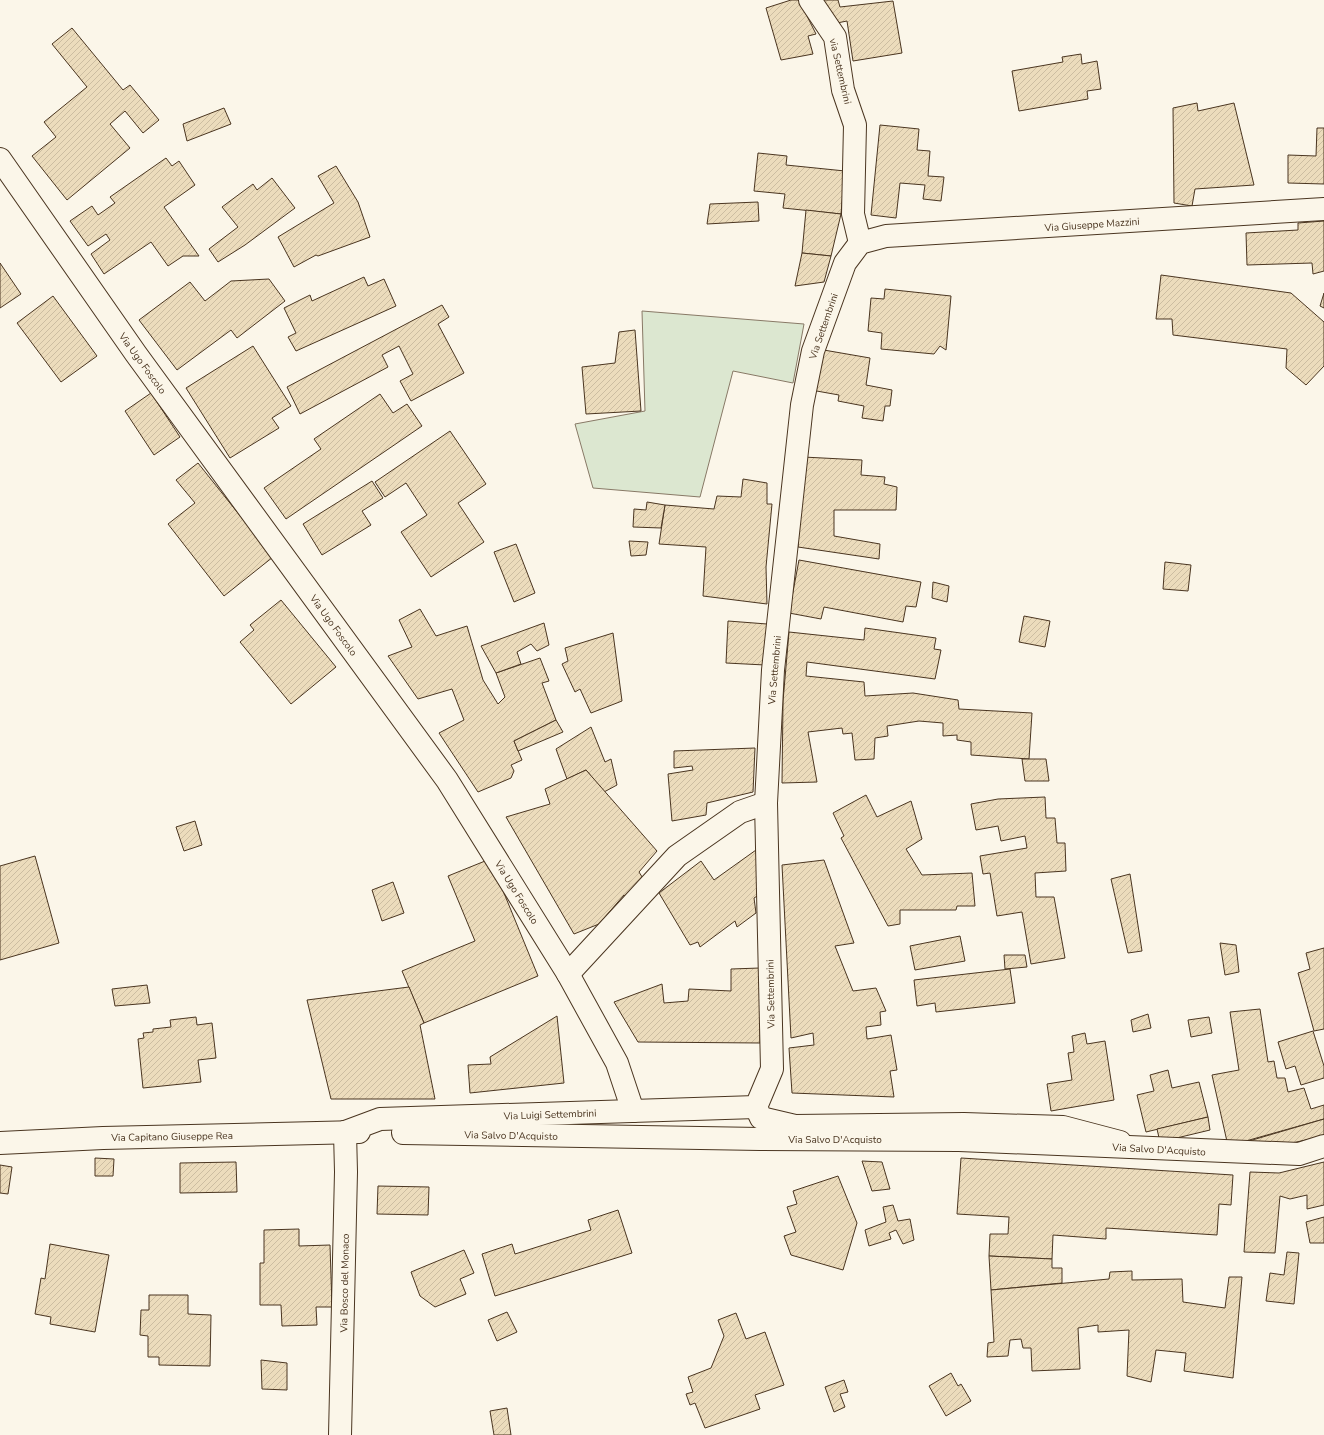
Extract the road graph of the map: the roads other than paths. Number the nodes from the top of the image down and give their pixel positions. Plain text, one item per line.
1 (810, 0) edge
2 (0, 159) edge
3 (1324, 209) edge
4 (860, 243) junction
5 (766, 804) junction
6 (568, 974) junction
7 (756, 1107) junction
8 (634, 1111) junction
9 (345, 1132) junction
10 (0, 1143) edge
11 (1324, 1146) edge
12 (1141, 1147) junction
13 (340, 1435) edge

1 - 4 street, via Settembrini
2 - 6 street, Via Ugo Foscolo
3 - 4 street, Via Giuseppe Mazzini
4 - 5 street, Via Settembrini
5 - 6 street
5 - 7 street, Via Settembrini
6 - 8 street, Via Ugo Foscolo
7 - 8 street, Via Luigi Settembrini
7 - 12 street
8 - 9 street, Via Luigi Settembrini
9 - 10 street, Via Capitano Giuseppe Rea
9 - 12 street, Via Salvo D'Acquisto
9 - 13 street, Via Bosco del Monaco
11 - 12 street, Via Salvo D'Acquisto

